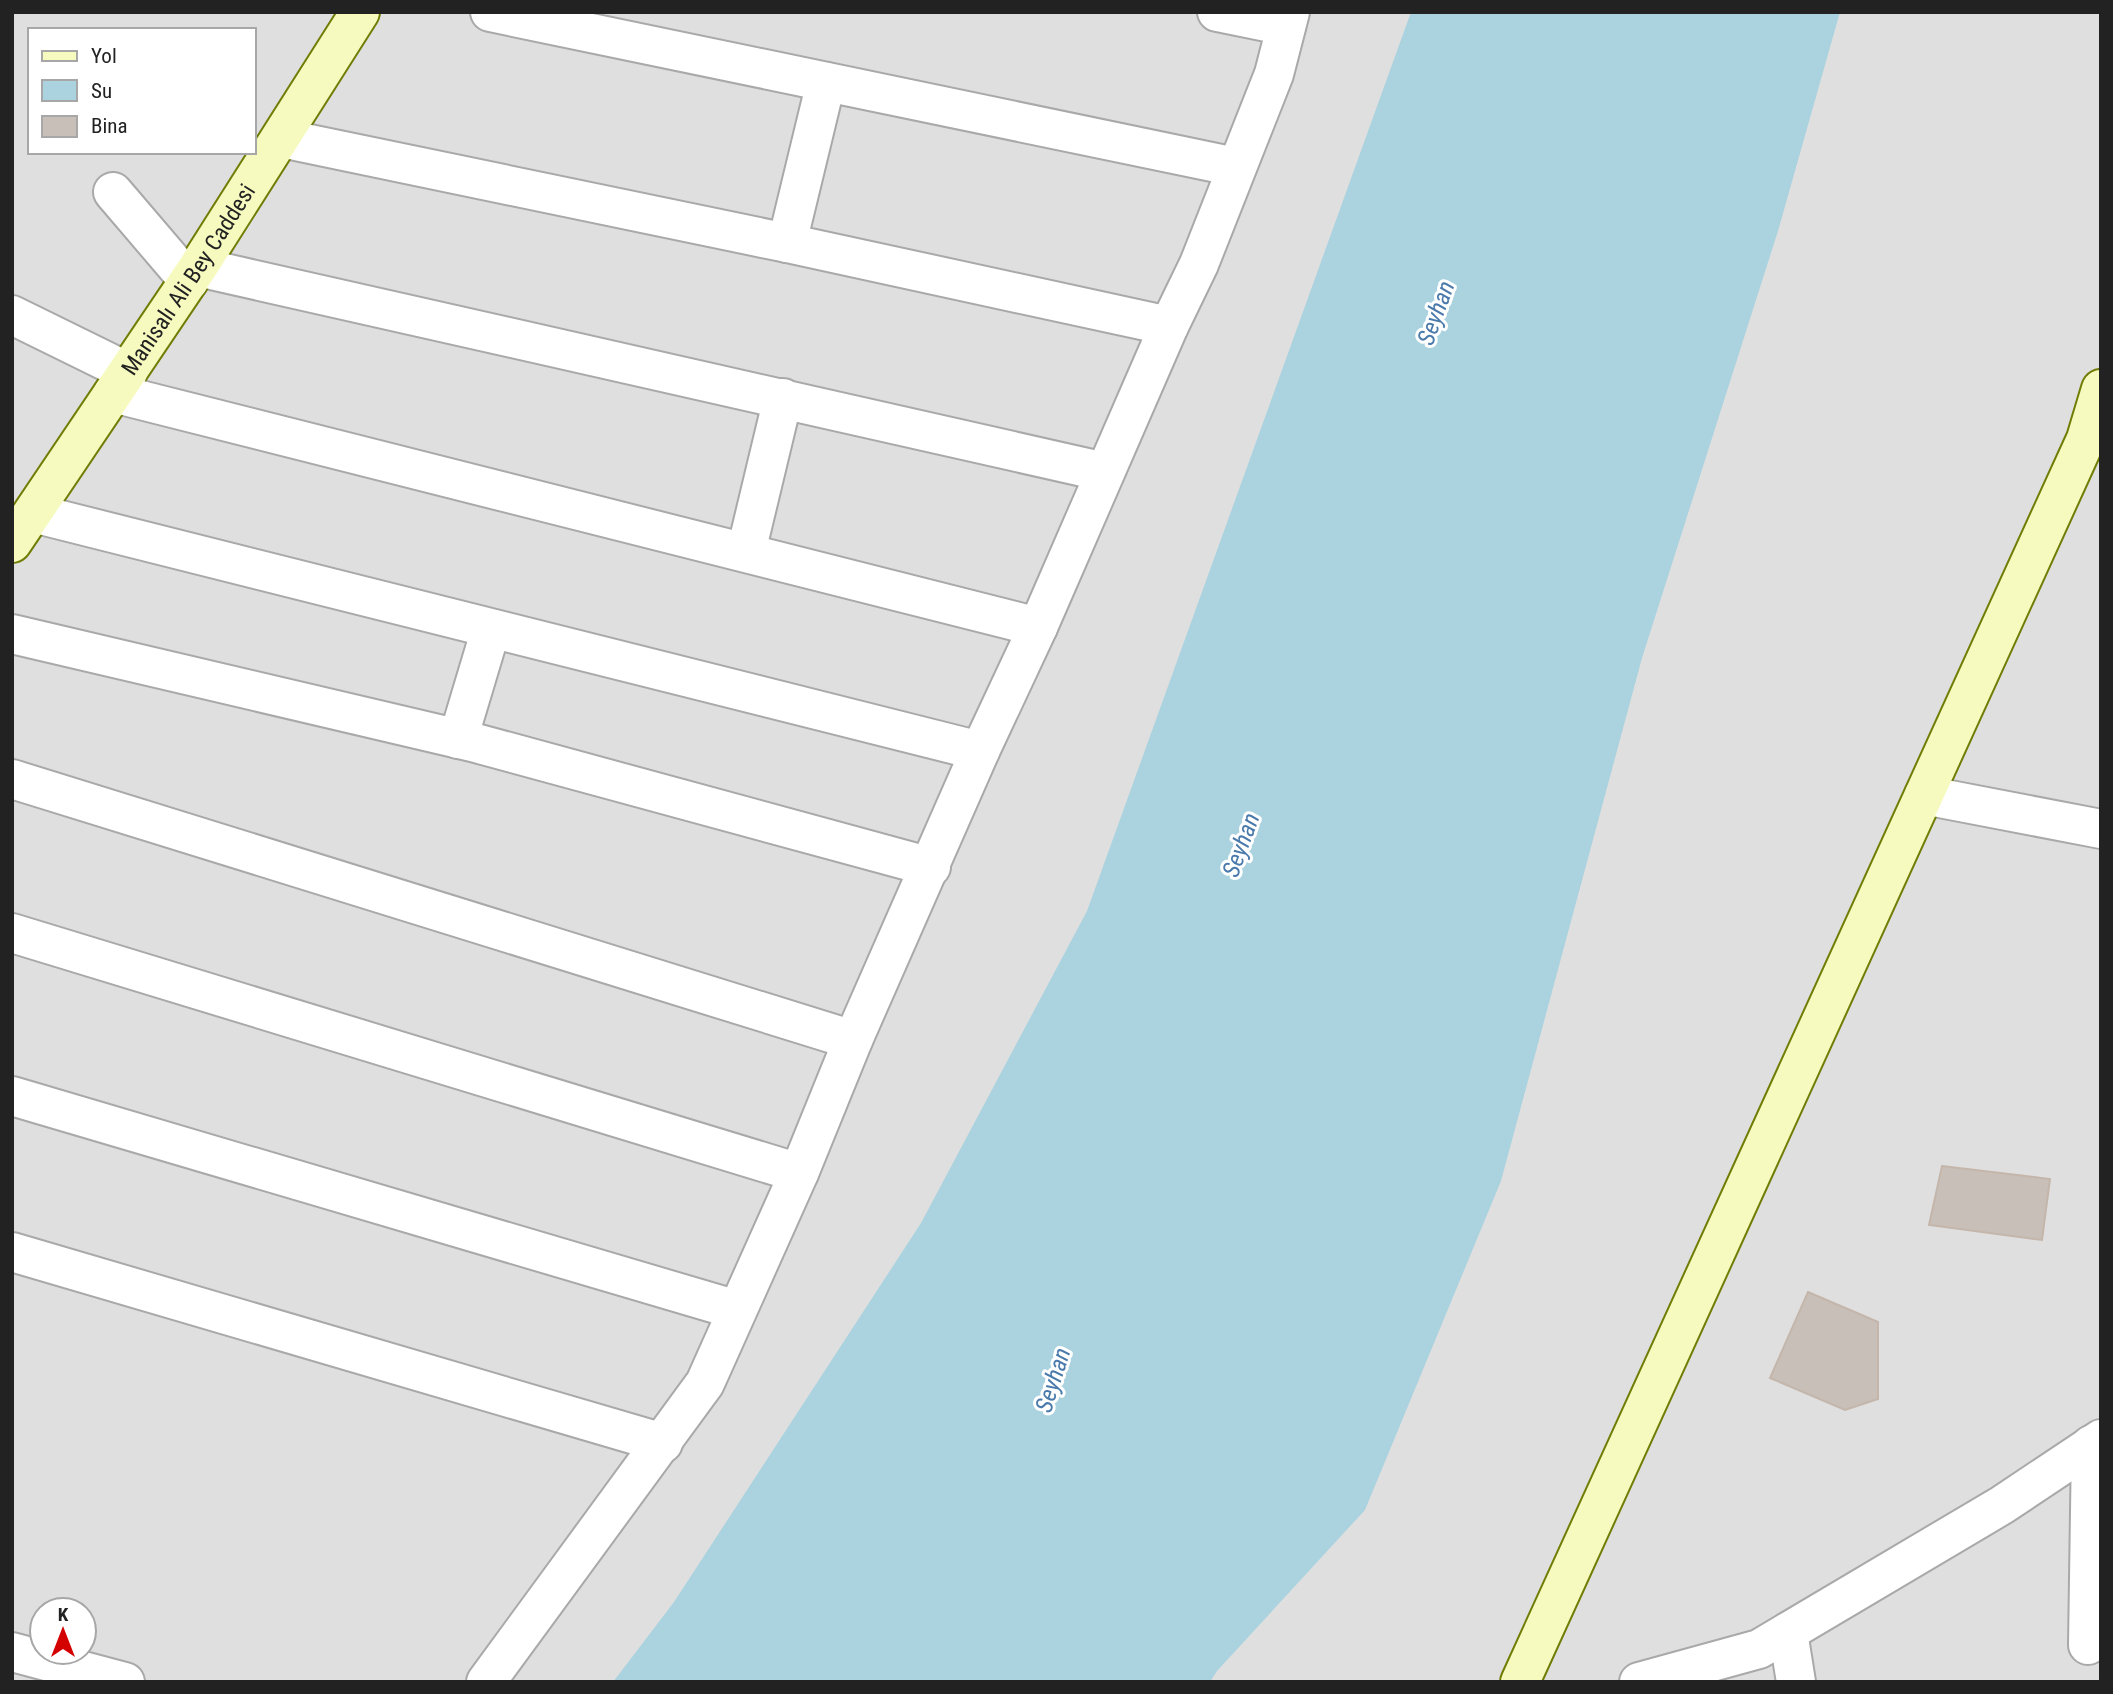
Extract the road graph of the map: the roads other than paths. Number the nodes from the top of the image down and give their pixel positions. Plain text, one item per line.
1 (360, 12) edge
2 (490, 12) edge
3 (1217, 12) edge
4 (1288, 19) edge
5 (826, 82) junction
6 (281, 138) junction
7 (1236, 167) junction
8 (113, 192) dead end
9 (787, 243) junction
10 (193, 274) junction
11 (12, 315) edge
12 (1169, 326) junction
13 (121, 382) junction
14 (2101, 389) edge
15 (783, 398) junction
16 (1105, 472) junction
17 (23, 528) edge
18 (746, 552) junction
19 (1038, 627) junction
20 (491, 629) junction
21 (12, 634) edge
22 (458, 739) junction
23 (981, 751) junction
24 (12, 779) edge
25 (1924, 795) junction
26 (2101, 829) edge
27 (931, 867) junction
28 (12, 933) edge
29 (853, 1040) junction
30 (12, 1096) edge
31 (799, 1173) junction
32 (12, 1252) edge
33 (737, 1310) junction
34 (2096, 1442) edge
35 (663, 1443) junction
36 (1788, 1632) junction
37 (2088, 1645) dead end
38 (12, 1652) edge
39 (125, 1682) edge
40 (486, 1682) edge
41 (1520, 1682) edge
42 (1639, 1682) edge
43 (1796, 1682) edge

1 - 6 main road, Manisalı Ali Bey Caddesi
2 - 5 street
3 - 4 street
4 - 7 street
5 - 7 street
5 - 9 street
6 - 9 street
6 - 10 main road, Manisalı Ali Bey Caddesi
7 - 12 street
8 - 10 street
9 - 12 street
10 - 13 main road, Manisalı Ali Bey Caddesi
10 - 15 street
11 - 13 street
12 - 16 street
13 - 17 main road, Manisalı Ali Bey Caddesi
13 - 18 street
14 - 25 main road
15 - 16 street
15 - 18 street
16 - 19 street
17 - 20 street
18 - 19 street
19 - 23 street
20 - 22 street
20 - 23 street
21 - 22 street
22 - 27 street
23 - 27 street
24 - 29 street
25 - 26 street
25 - 41 main road
27 - 29 street
28 - 31 street
29 - 31 street
30 - 33 street
31 - 33 street
32 - 35 street
33 - 35 street
34 - 36 street
34 - 37 street
35 - 40 street
36 - 42 street
36 - 43 street
38 - 39 street

